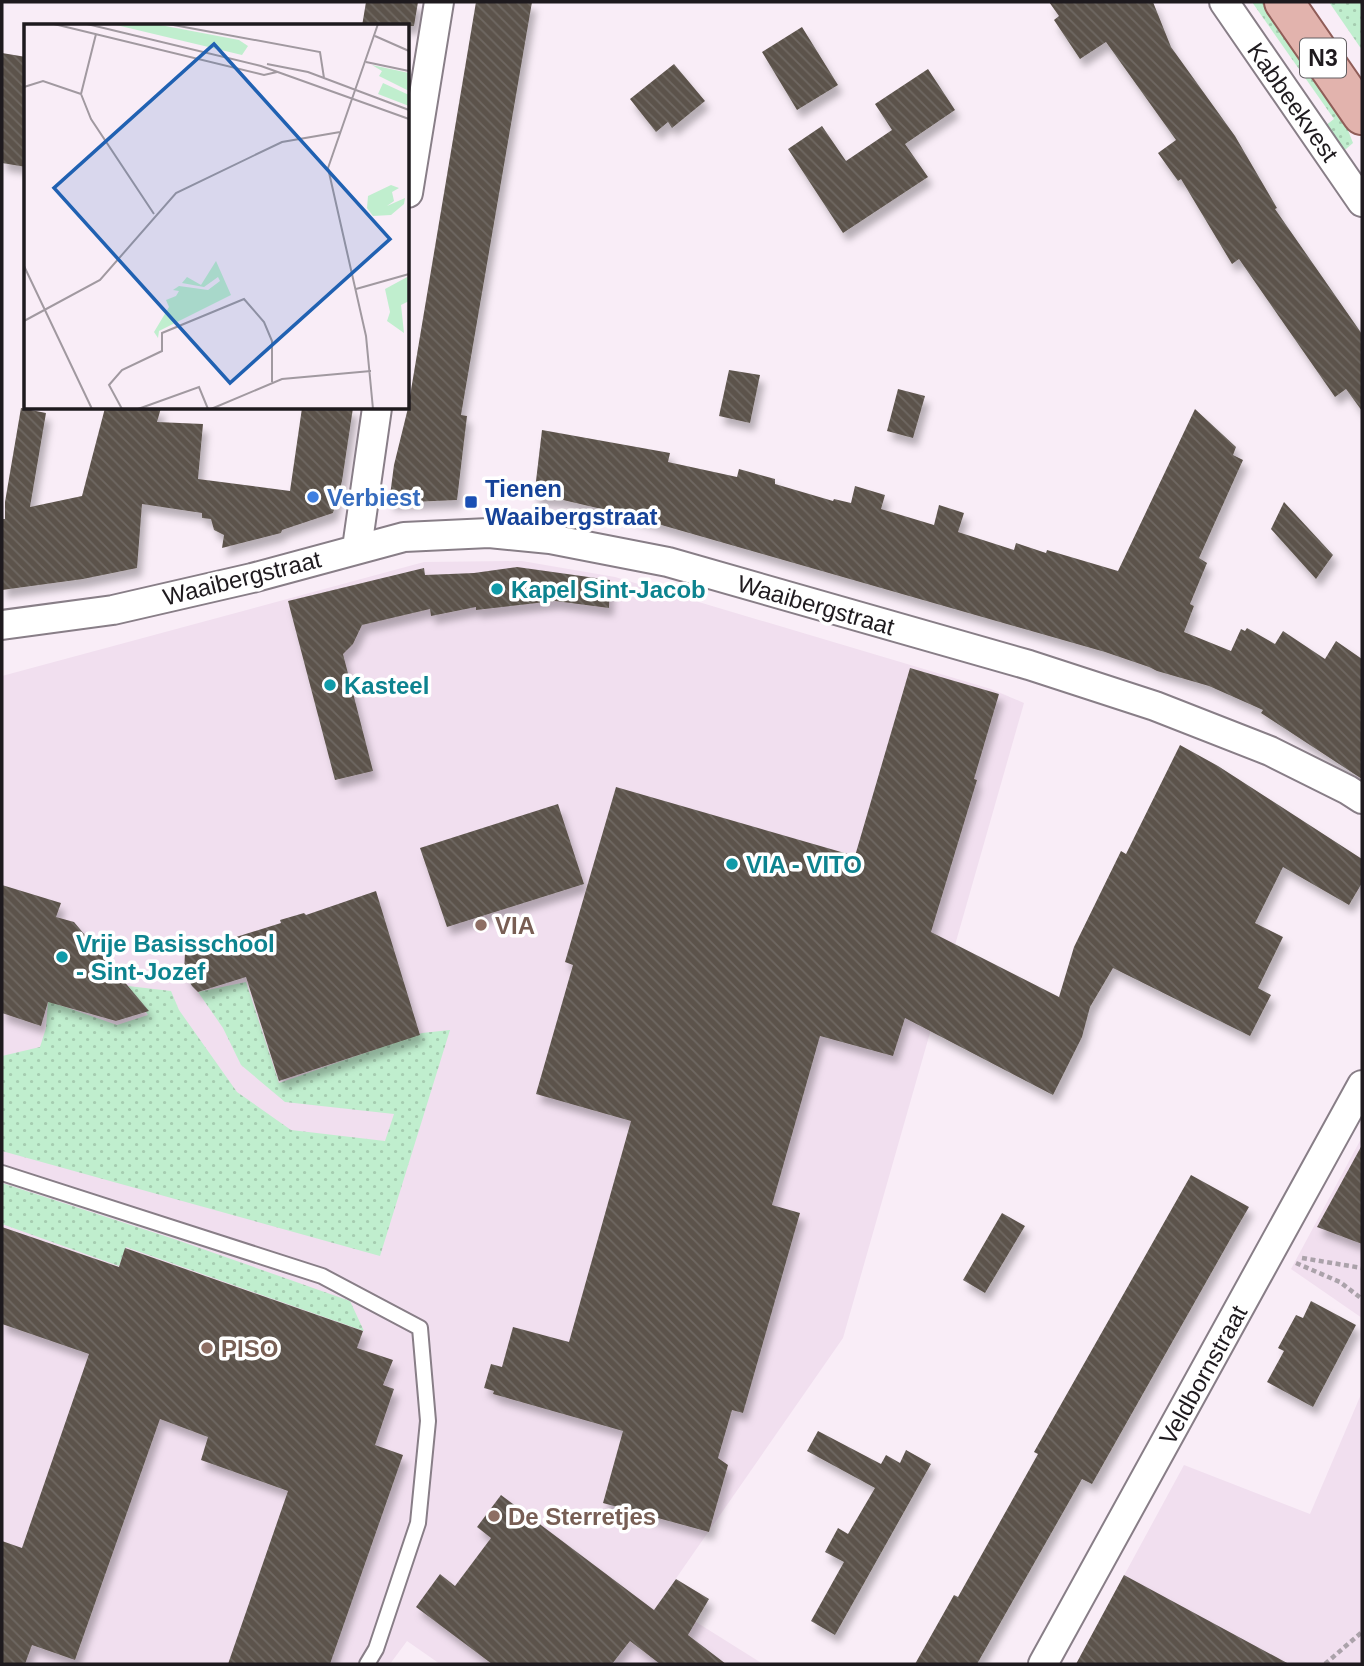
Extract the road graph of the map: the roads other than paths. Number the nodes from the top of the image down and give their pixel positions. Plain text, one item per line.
1 (439, 2) edge
2 (1224, 2) edge
3 (1284, 2) edge
4 (1306, 2) edge
5 (1362, 83) edge
6 (1362, 115) edge
7 (410, 181) edge
8 (1362, 202) edge
9 (377, 410) edge
10 (358, 548) junction
11 (2, 625) edge
12 (1362, 799) edge
13 (1362, 1086) edge
14 (2, 1173) edge
15 (367, 1664) edge
16 (1043, 1664) edge

1 - 7 street
2 - 8 street, Kabbeekvest
3 - 6 main road, Kabbeekvest / N3
4 - 5 main road, N3
9 - 10 street
10 - 11 street, Waaibergstraat
10 - 12 street, Waaibergstraat
13 - 16 street, Veldbornstraat
14 - 15 lane

